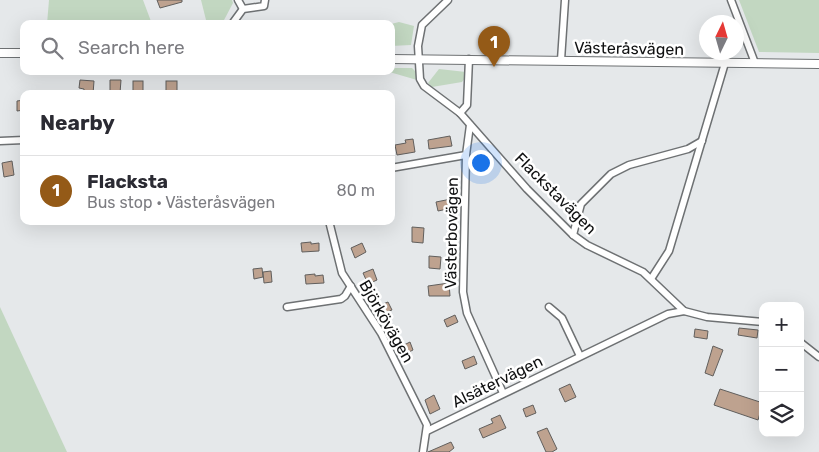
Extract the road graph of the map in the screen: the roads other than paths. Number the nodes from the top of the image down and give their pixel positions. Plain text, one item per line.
1 (238, 0) edge
2 (265, 0) edge
3 (448, 0) edge
4 (565, 0) edge
5 (731, 0) edge
6 (242, 9) junction
7 (235, 20) edge
8 (0, 53) edge
9 (20, 53) edge
10 (395, 58) edge
11 (420, 59) junction
12 (469, 59) junction
13 (561, 60) junction
14 (725, 63) junction
15 (754, 63) junction
16 (819, 64) edge
17 (460, 114) junction
18 (470, 125) junction
19 (20, 140) edge
20 (0, 141) edge
21 (702, 141) junction
22 (466, 155) junction
23 (395, 167) edge
24 (330, 225) edge
25 (574, 235) junction
26 (651, 279) junction
27 (351, 286) junction
28 (287, 307) dead end
29 (549, 307) dead end
30 (684, 311) junction
31 (759, 322) edge
32 (804, 345) edge
33 (580, 356) junction
34 (819, 357) edge
35 (503, 393) junction
36 (427, 431) junction
37 (423, 452) edge

1 - 6 street
2 - 6 street
3 - 11 street, Flackstavägen
4 - 13 street
5 - 15 street
6 - 7 street
8 - 9 street
10 - 11 street, Västeråsvägen
11 - 12 street, Västeråsvägen
11 - 17 street, Flackstavägen
12 - 13 street, Västeråsvägen
12 - 17 street
13 - 14 street, Västeråsvägen
14 - 15 street, Västeråsvägen
14 - 21 street
15 - 16 street, Västeråsvägen
17 - 18 street, Flackstavägen
18 - 22 street, Västerbovägen
18 - 25 street, Flackstavägen
19 - 20 street
21 - 25 street
21 - 26 street
22 - 23 street
22 - 35 street, Västerbovägen
24 - 27 street, Björkövägen
25 - 26 street, Flackstavägen
26 - 30 street, Flackstavägen
27 - 28 street
27 - 36 street, Björkövägen
29 - 33 street
30 - 31 street, Flackstavägen
30 - 33 street, Alsätervägen
32 - 34 street
33 - 35 street, Alsätervägen
35 - 36 street, Alsätervägen
36 - 37 street

